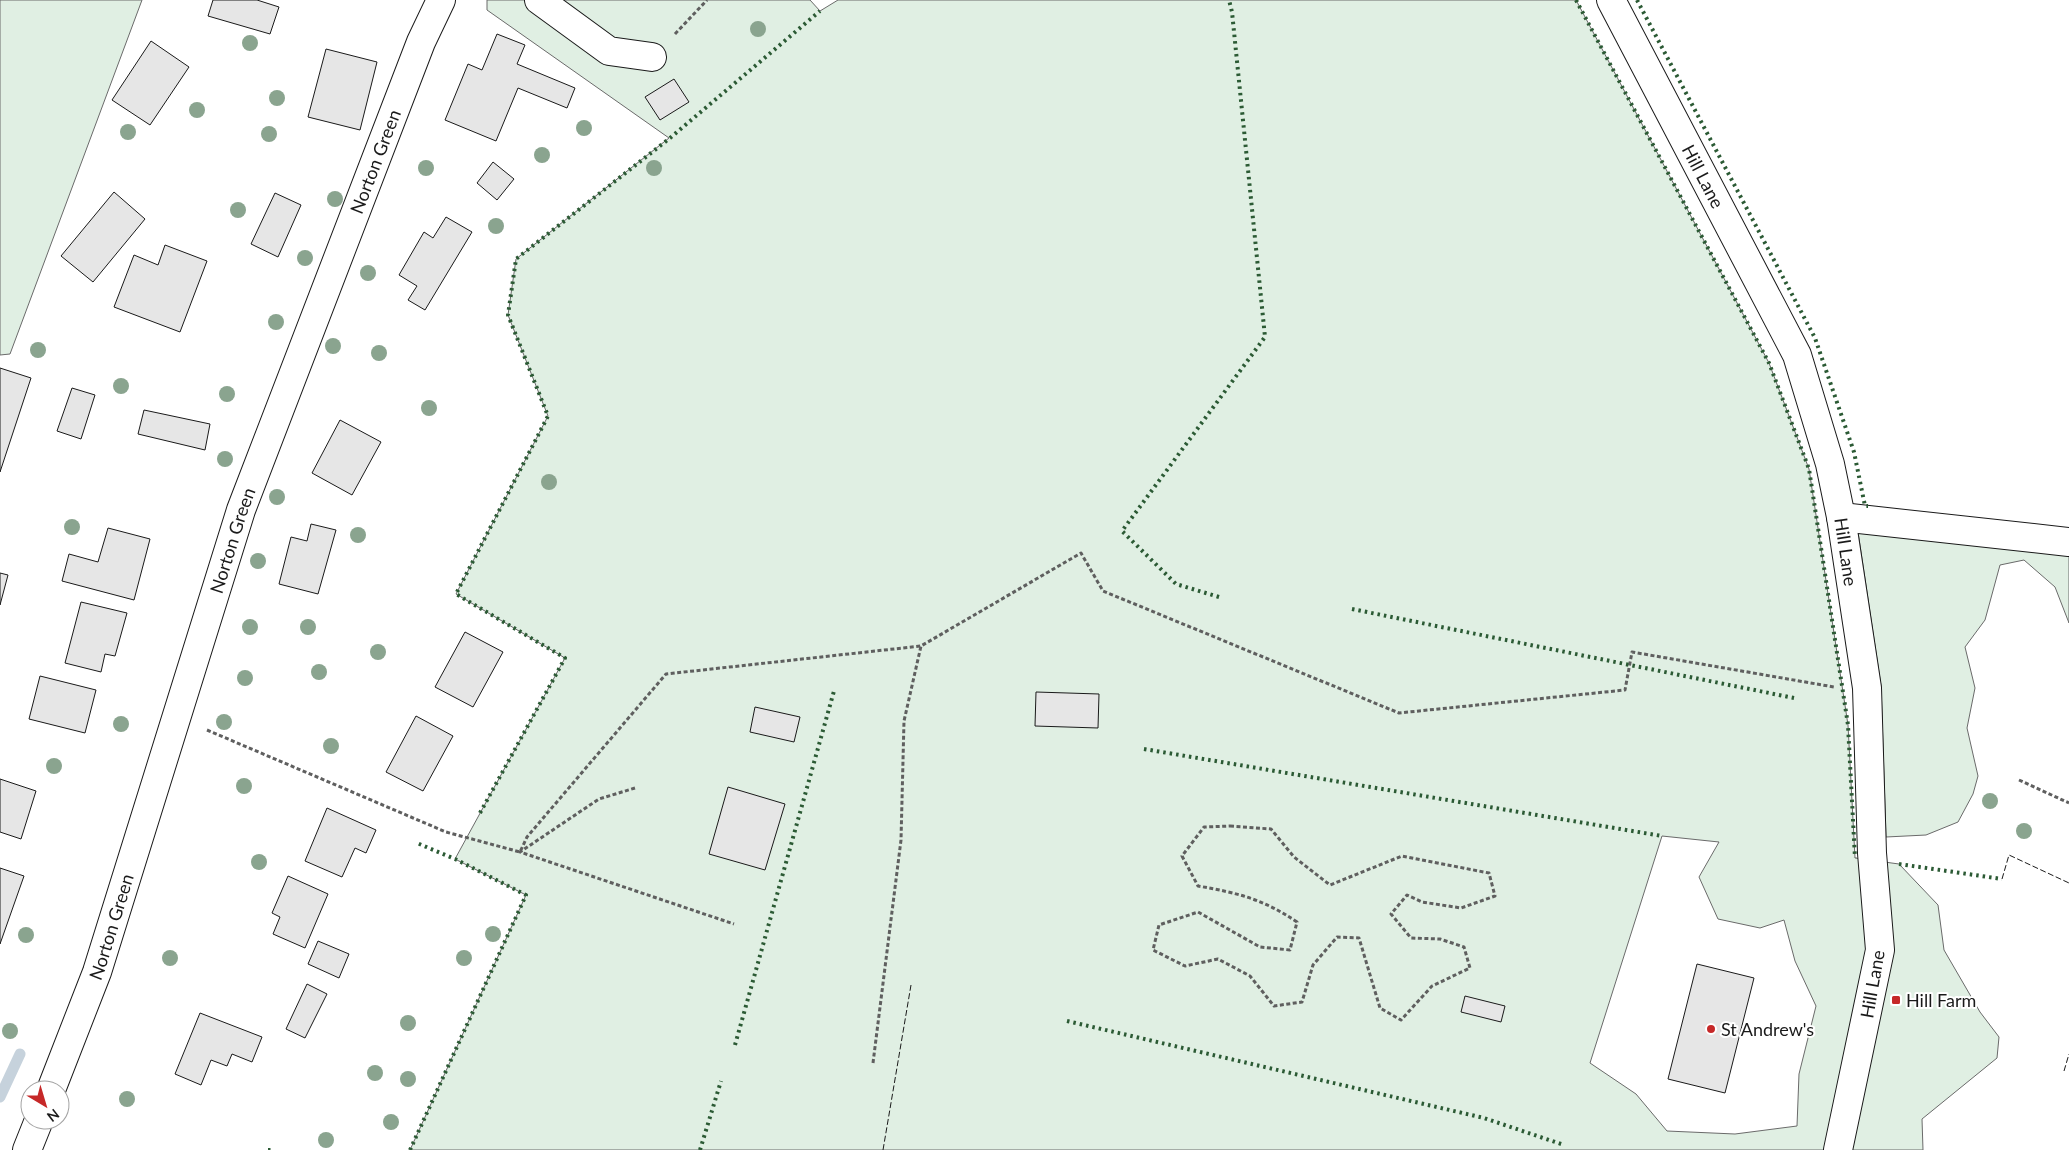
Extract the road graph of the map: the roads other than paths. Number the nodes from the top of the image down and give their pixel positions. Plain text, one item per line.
1 (441, 0) edge
2 (539, 0) edge
3 (1611, 0) edge
4 (652, 57) road end
5 (1841, 517) junction
6 (2069, 542) edge
7 (55, 1080) edge
8 (35, 1130) edge
9 (27, 1150) edge
10 (1838, 1150) edge

1 - 7 main road, Norton Green
2 - 4 main road
3 - 5 main road, Hill Lane
5 - 6 main road
5 - 10 main road, Hill Lane
8 - 9 main road

